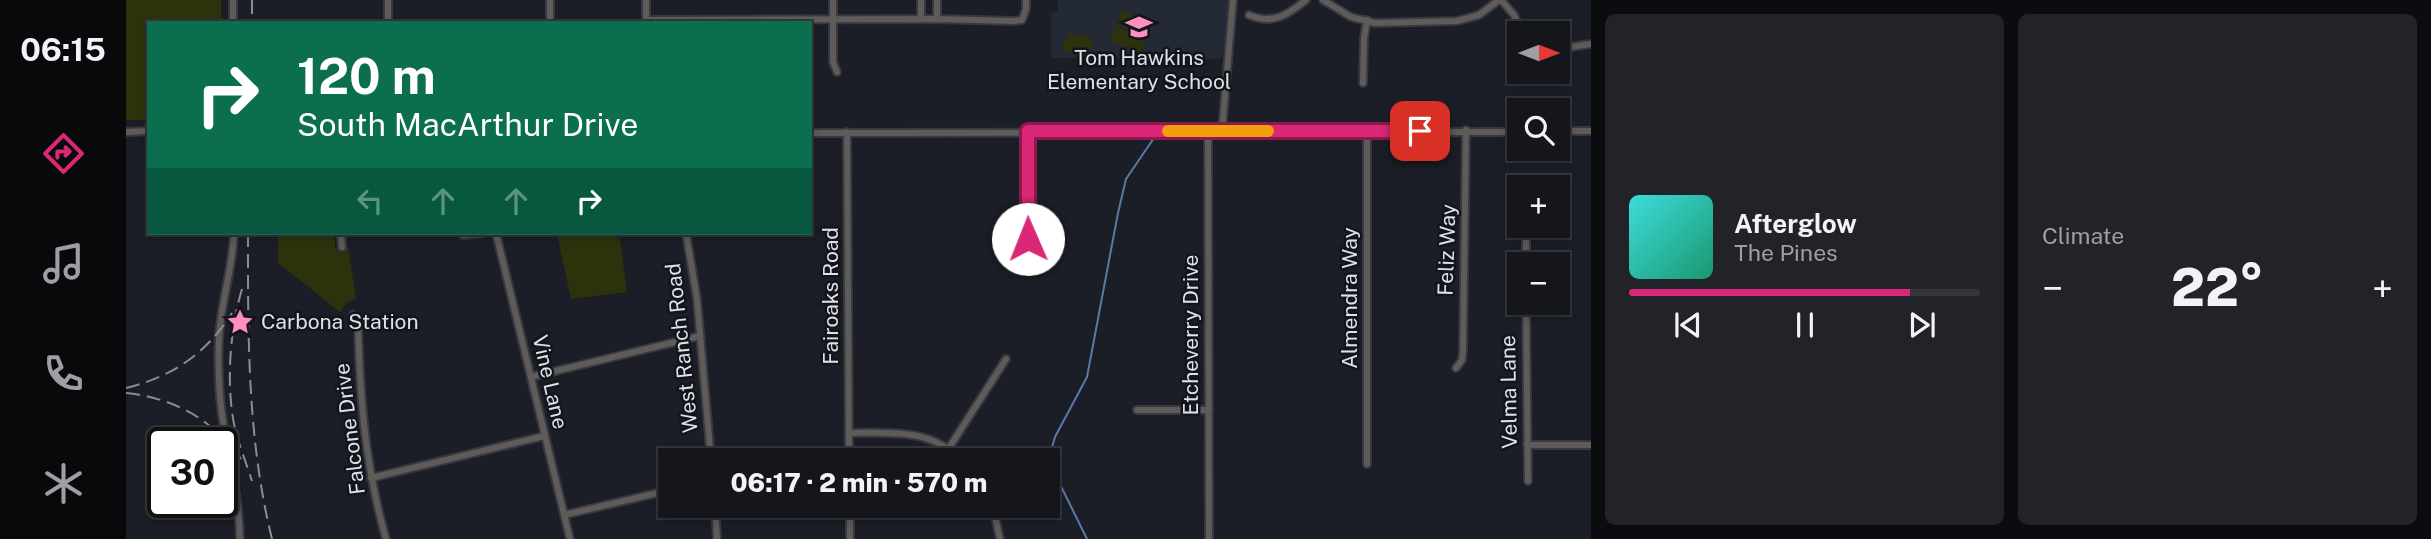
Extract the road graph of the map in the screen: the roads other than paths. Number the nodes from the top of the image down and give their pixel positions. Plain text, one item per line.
1 (233, 0) edge
2 (388, 0) edge
3 (550, 0) edge
4 (646, 0) edge
5 (833, 0) edge
6 (921, 0) edge
7 (937, 0) edge
8 (1026, 0) edge
9 (1233, 0) edge
10 (1306, 0) edge
11 (1323, 0) edge
12 (1500, 0) edge
13 (1249, 15) dead end
14 (550, 17) dead end
15 (921, 19) junction
16 (937, 19) junction
17 (833, 20) junction
18 (1367, 20) junction
19 (233, 21) edge
20 (388, 21) edge
21 (646, 21) edge
22 (1516, 21) edge
23 (1591, 44) edge
24 (1570, 47) edge
25 (837, 72) dead end
26 (1363, 83) dead end
27 (1466, 130) junction
28 (147, 131) edge
29 (1028, 131) junction
30 (1208, 131) junction
31 (1222, 131) junction
32 (1367, 131) junction
33 (1570, 131) edge
34 (1591, 131) edge
35 (126, 132) edge
36 (847, 132) junction
37 (1507, 132) edge
38 (812, 133) edge
39 (234, 235) edge
40 (341, 235) edge
41 (496, 235) edge
42 (686, 235) edge
43 (1028, 239) dead end
44 (342, 247) dead end
45 (353, 315) dead end
46 (1526, 315) edge
47 (700, 337) junction
48 (1006, 359) dead end
49 (1456, 369) dead end
50 (531, 377) junction
51 (1137, 410) dead end
52 (1209, 410) junction
53 (849, 433) junction
54 (544, 436) junction
55 (1527, 445) junction
56 (1591, 445) edge
57 (710, 448) edge
58 (849, 448) edge
59 (949, 448) joint
60 (1367, 464) dead end
61 (371, 478) junction
62 (1528, 481) dead end
63 (658, 493) edge
64 (564, 515) junction
65 (716, 518) edge
66 (850, 518) edge
67 (996, 518) edge
68 (240, 539) edge
69 (386, 539) edge
70 (570, 539) edge
71 (717, 539) edge
72 (850, 539) edge
73 (1000, 539) edge
74 (1209, 539) edge

1 - 19 street
2 - 20 street
3 - 14 street
4 - 21 street
5 - 17 street
6 - 15 street
7 - 16 street
8 - 16 street
9 - 31 street
10 - 13 street
11 - 18 street
12 - 18 street
12 - 22 street
15 - 16 street
15 - 17 street
17 - 21 street
17 - 25 street
18 - 26 street
23 - 24 street
27 - 32 street
27 - 37 street
27 - 49 street, Feliz Way
28 - 35 street
29 - 30 street
29 - 36 street
29 - 43 street
30 - 31 street
30 - 52 street, Etcheverry Drive
31 - 32 street
32 - 60 street, Almendra Way
33 - 34 street
36 - 38 street
36 - 53 street, Fairoaks Road
39 - 68 street
40 - 44 street
41 - 50 street, Vine Lane
42 - 47 street, West Ranch Road
45 - 61 street, Falcone Drive
46 - 55 street, Velma Lane
47 - 50 street
47 - 57 street, West Ranch Road
48 - 59 street
50 - 54 street, Vine Lane
51 - 52 street
52 - 74 street, Etcheverry Drive
53 - 58 street, Fairoaks Road
53 - 59 street
54 - 61 street
54 - 64 street, Vine Lane
55 - 56 street
55 - 62 street, Velma Lane
61 - 69 street, Falcone Drive
63 - 64 street
64 - 70 street, Vine Lane
65 - 71 street
66 - 72 street
67 - 73 street

